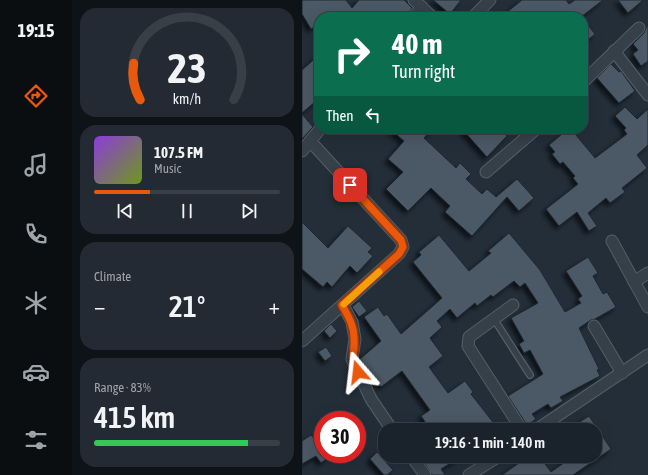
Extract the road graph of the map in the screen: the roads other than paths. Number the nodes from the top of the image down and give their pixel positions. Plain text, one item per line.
1 (490, 0) edge
2 (418, 3) edge
3 (427, 12) edge
4 (478, 12) edge
5 (638, 28) dead end
6 (614, 51) junction
7 (588, 77) edge
8 (648, 95) edge
9 (316, 134) edge
10 (521, 134) edge
11 (310, 141) junction
12 (302, 151) edge
13 (486, 172) dead end
14 (612, 242) dead end
15 (648, 273) edge
16 (634, 282) junction
17 (342, 305) junction
18 (513, 305) dead end
19 (648, 308) edge
20 (494, 319) junction
21 (594, 326) dead end
22 (302, 341) edge
23 (648, 355) edge
24 (622, 373) junction
25 (530, 375) dead end
26 (387, 423) edge
27 (518, 423) edge
28 (547, 423) edge
29 (416, 463) edge
30 (488, 463) edge
31 (425, 475) edge
32 (469, 475) edge

1 - 4 street
2 - 3 street
5 - 6 street
6 - 7 street
6 - 8 street
9 - 11 street
10 - 13 street
11 - 12 street
11 - 17 street
14 - 16 street
15 - 16 street
16 - 19 street
17 - 22 street
17 - 26 street
18 - 20 street
20 - 25 lane
20 - 27 street
21 - 24 street
23 - 24 street
24 - 28 street
29 - 31 street
30 - 32 street

